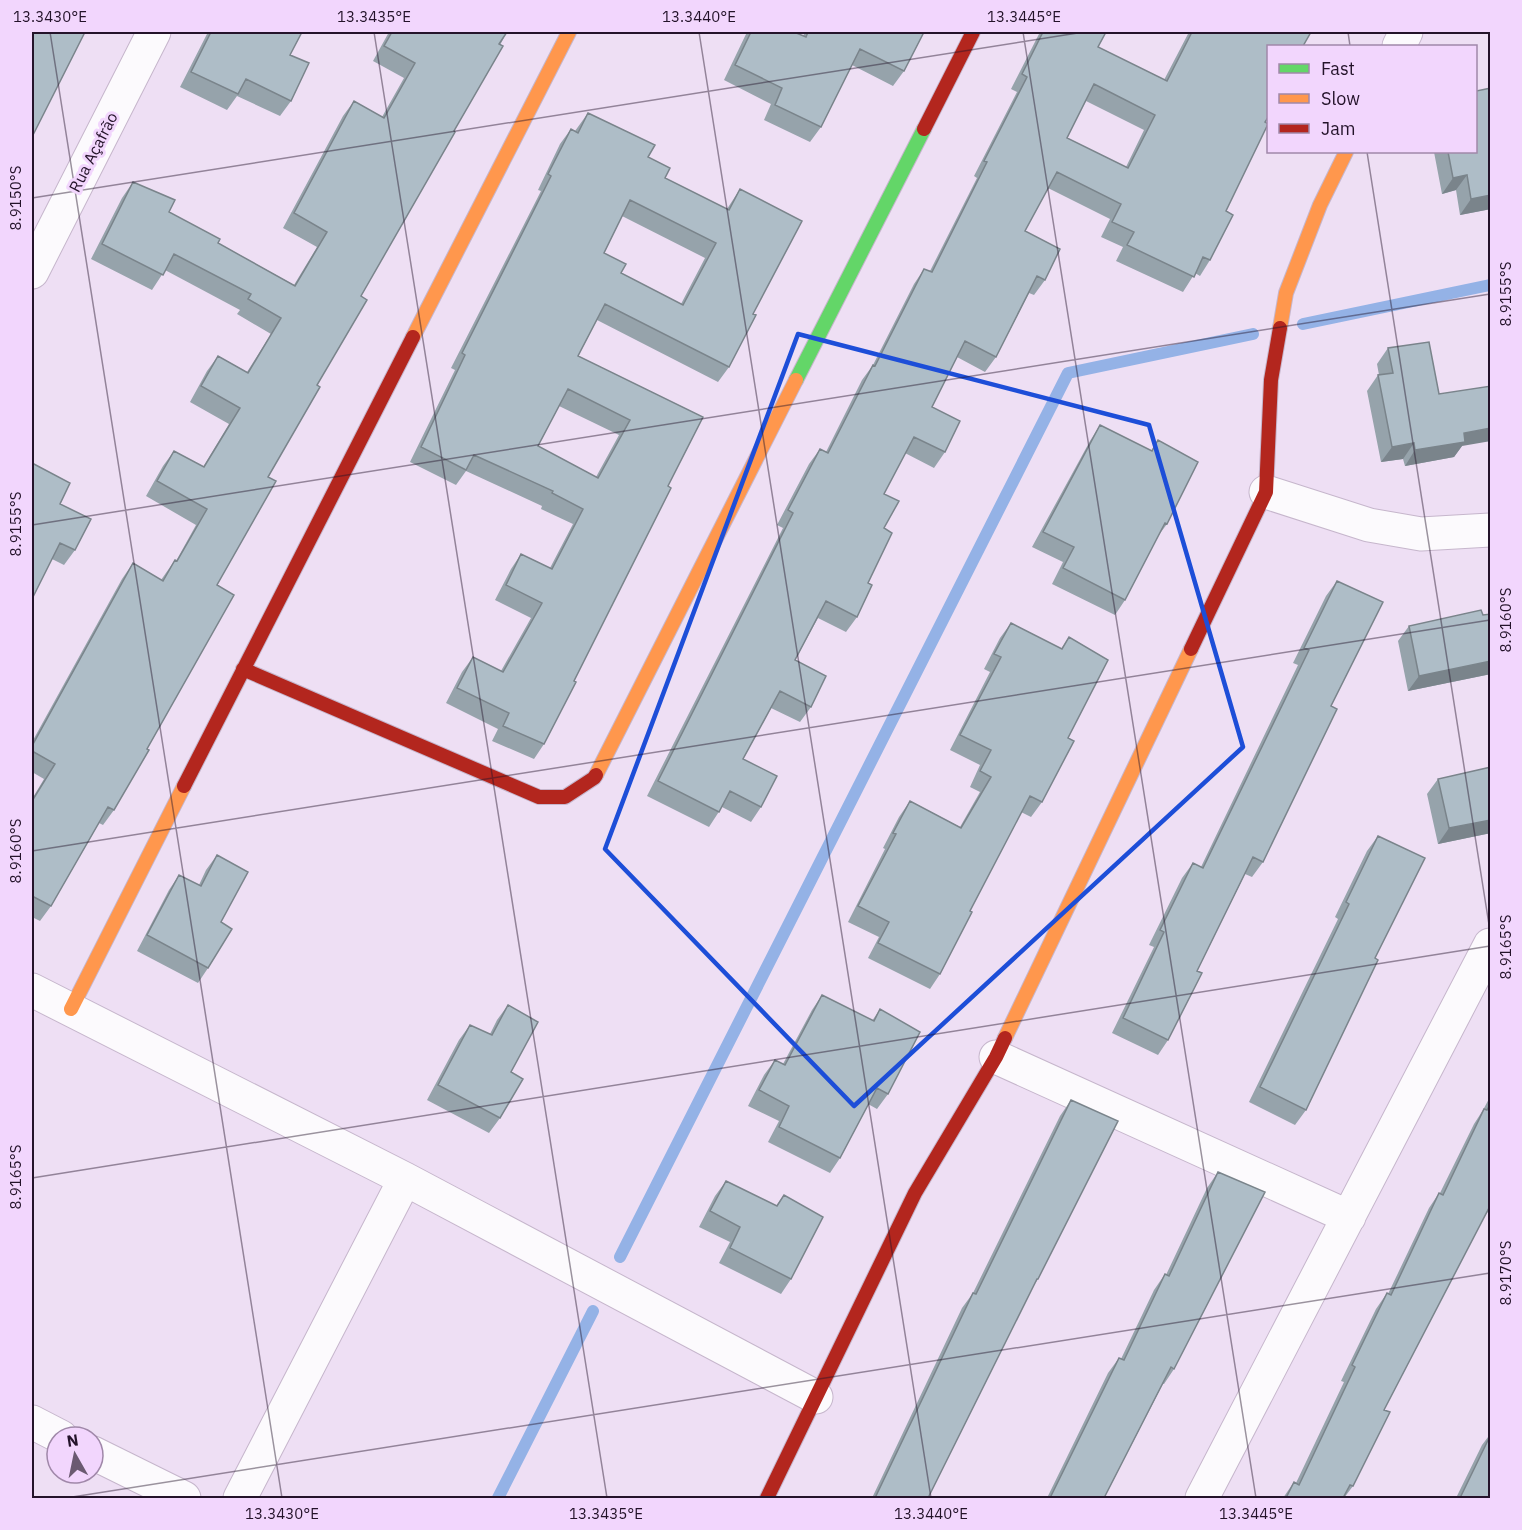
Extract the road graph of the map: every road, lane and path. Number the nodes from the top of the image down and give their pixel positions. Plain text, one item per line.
1 (154, 32) edge
2 (569, 32) edge
3 (973, 32) edge
4 (1346, 153) edge
5 (32, 272) edge
6 (1266, 492) junction
7 (1491, 530) edge
8 (243, 669) junction
9 (1491, 945) edge
10 (32, 990) edge
11 (71, 1009) junction
12 (996, 1058) junction
13 (405, 1179) junction
14 (1349, 1217) junction
15 (816, 1397) junction
16 (105, 1459) edge
17 (184, 1498) edge
18 (240, 1498) edge
19 (767, 1498) edge
20 (1202, 1498) edge

1 - 5 street, Rua Açafrão
2 - 8 street
3 - 8 street
4 - 6 street
6 - 7 street
6 - 12 street
8 - 11 street
9 - 14 street
10 - 11 street
11 - 13 street
12 - 14 street
12 - 15 street
13 - 15 street
13 - 18 street
14 - 20 street
15 - 19 street
16 - 17 street

